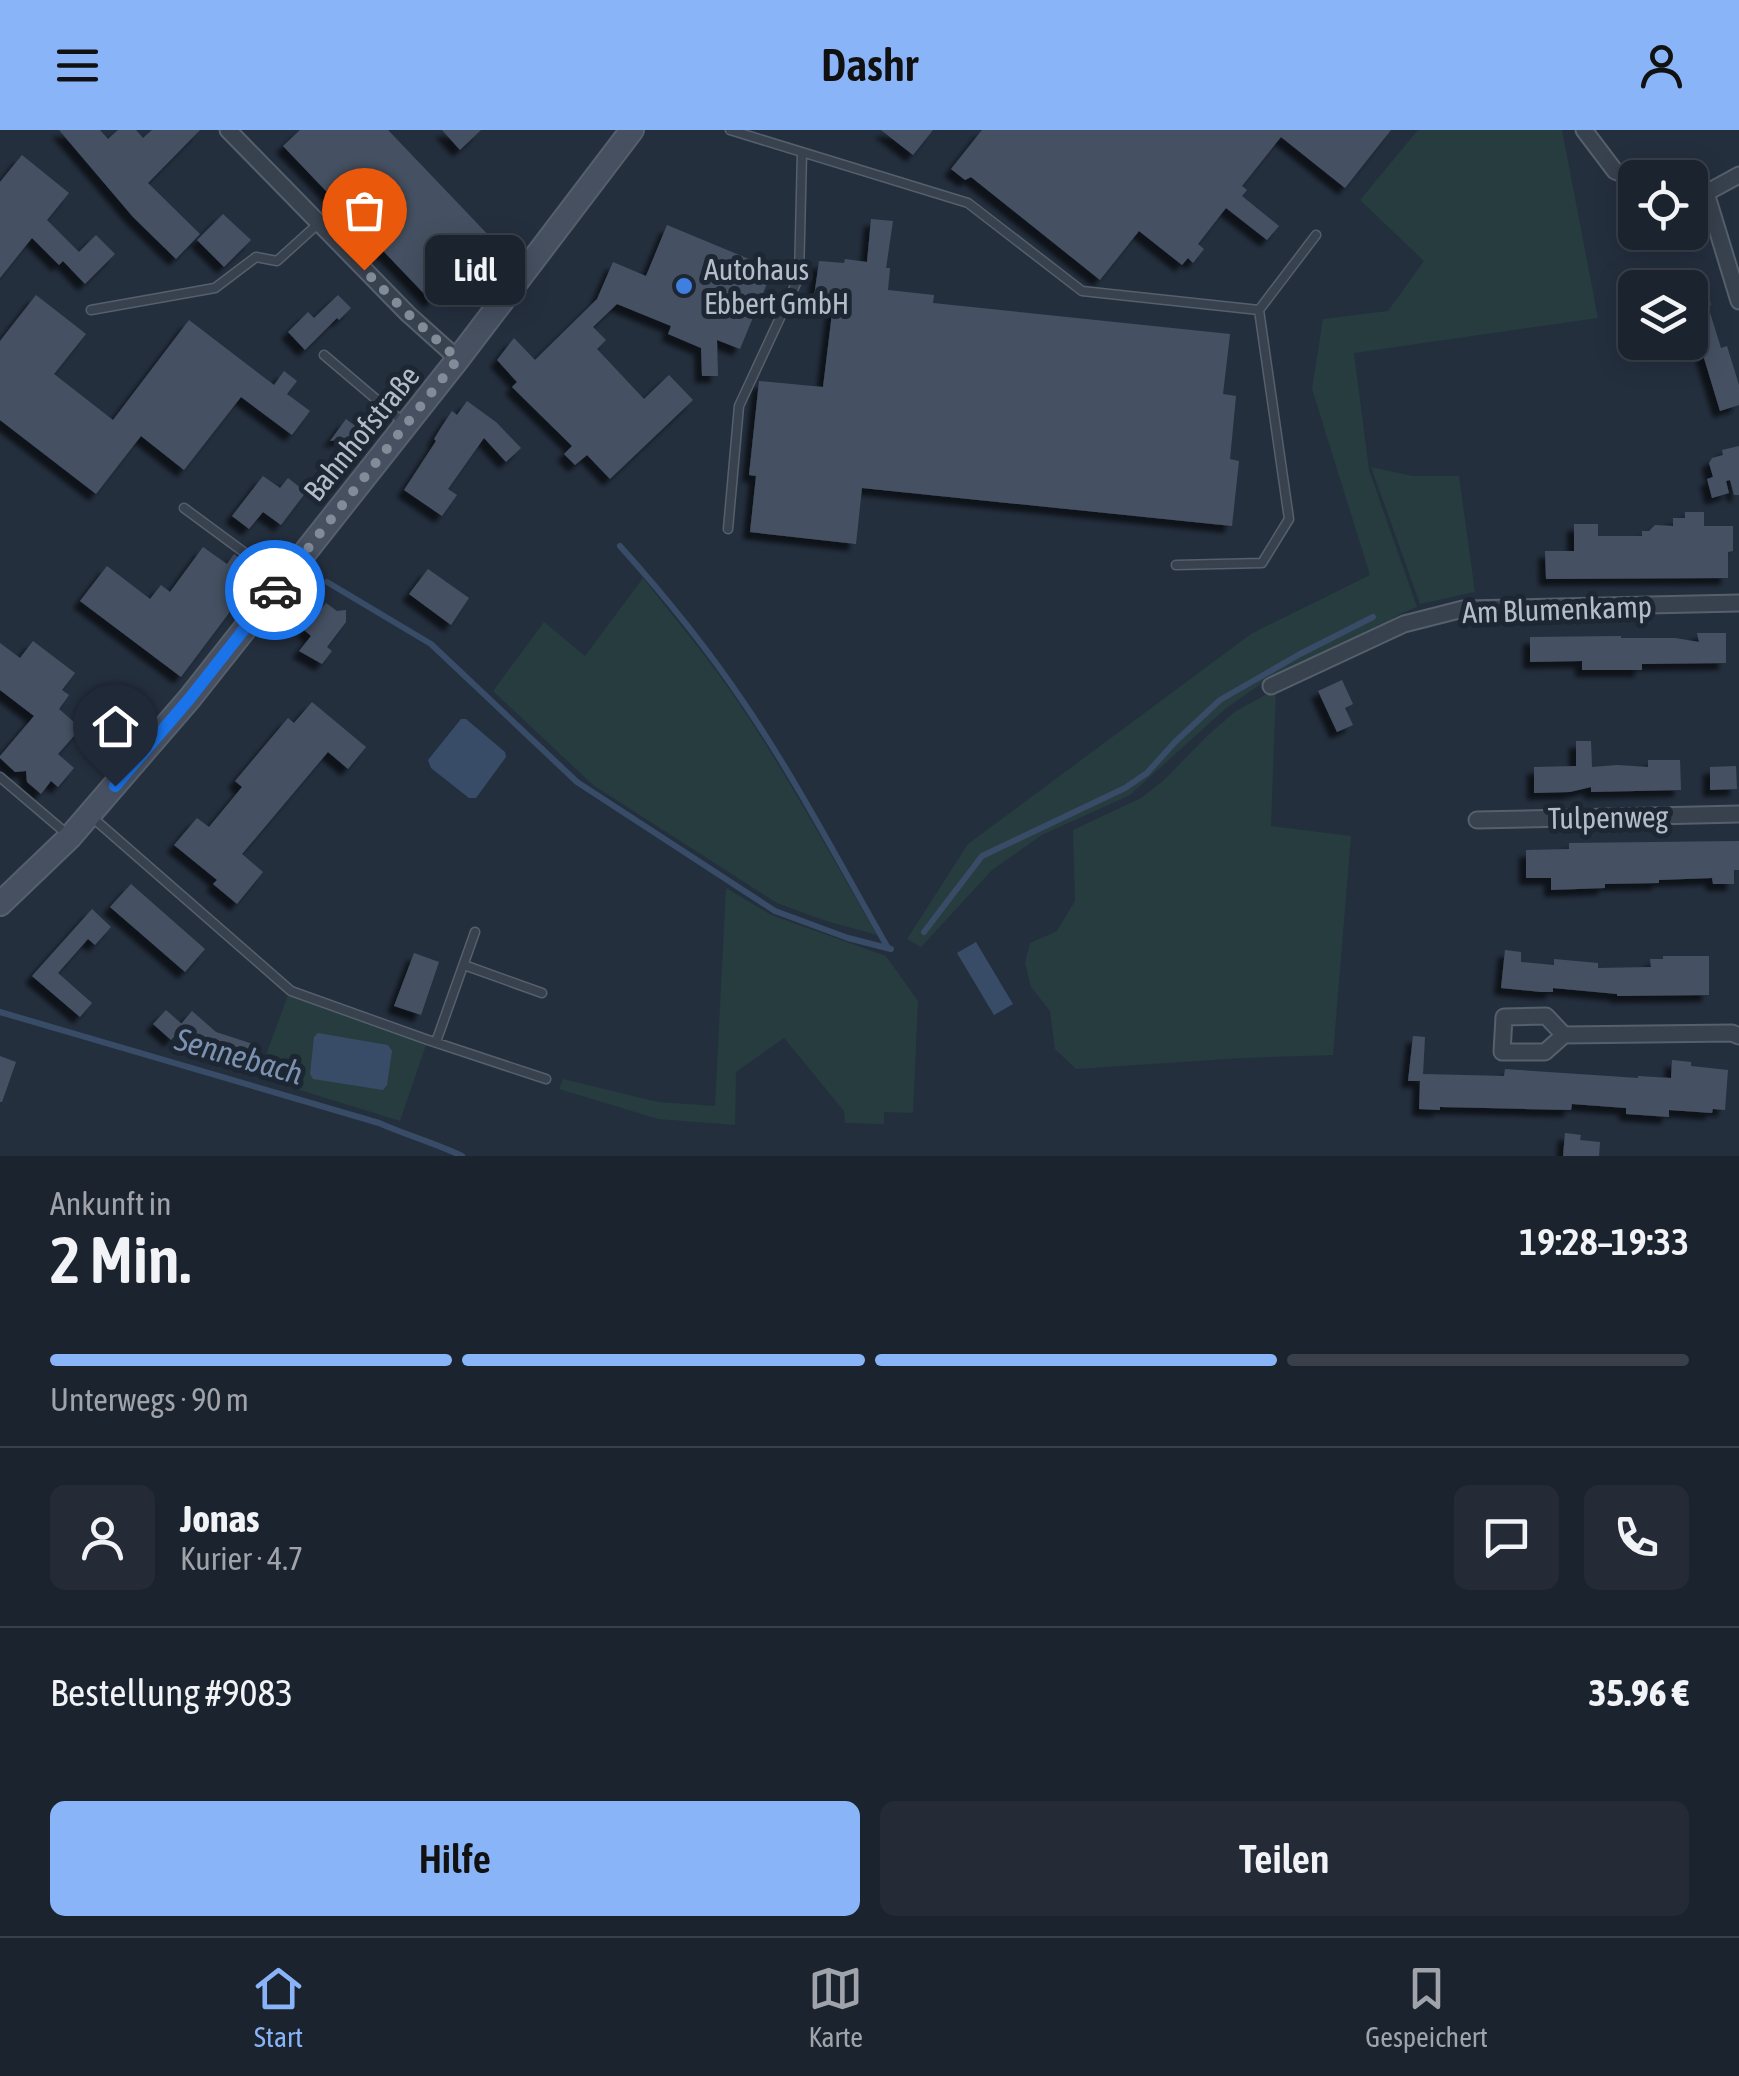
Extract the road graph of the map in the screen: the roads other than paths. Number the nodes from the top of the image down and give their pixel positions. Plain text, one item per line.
1 (228, 130) edge
2 (632, 130) edge
3 (730, 130) edge
4 (1584, 130) edge
5 (802, 153) junction
6 (1618, 172) edge
7 (1739, 175) edge
8 (1708, 189) edge
9 (1708, 220) edge
10 (320, 223) junction
11 (1316, 234) dead end
12 (1739, 302) edge
13 (92, 310) dead end
14 (1258, 310) junction
15 (324, 355) dead end
16 (458, 359) junction
17 (407, 425) junction
18 (184, 508) dead end
19 (728, 528) dead end
20 (1176, 565) dead end
21 (282, 581) junction
22 (1739, 603) edge
23 (1271, 686) dead end
24 (0, 777) edge
25 (1739, 814) edge
26 (90, 815) junction
27 (1477, 820) dead end
28 (70, 837) junction
29 (3, 902) edge
30 (476, 932) dead end
31 (464, 965) junction
32 (542, 992) dead end
33 (1564, 1035) dead end
34 (1739, 1036) edge
35 (436, 1042) junction
36 (546, 1079) dead end

1 - 10 street
2 - 16 main road, Bahnhofstraße
3 - 5 lane
4 - 6 street
5 - 14 lane
5 - 19 lane
7 - 8 street
9 - 12 street
10 - 13 lane
10 - 16 street
11 - 14 lane
14 - 20 lane
15 - 17 lane
16 - 17 main road, Bahnhofstraße
17 - 21 main road, Bahnhofstraße
18 - 21 lane
21 - 26 main road, Bahnhofstraße
22 - 23 street, Am Blumenkamp
24 - 28 lane
25 - 27 street, Tulpenweg
26 - 28 main road, Bahnhofstraße
26 - 35 lane
28 - 29 main road, Bahnhofstraße
30 - 31 lane
31 - 32 lane
31 - 35 lane
33 - 34 street
35 - 36 lane

